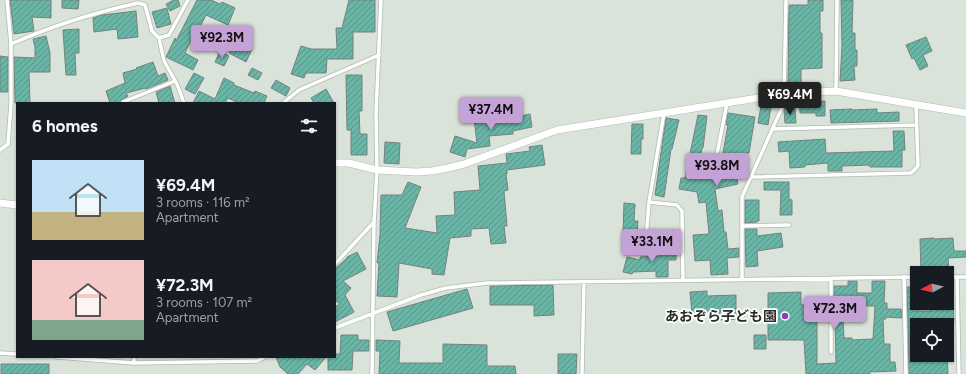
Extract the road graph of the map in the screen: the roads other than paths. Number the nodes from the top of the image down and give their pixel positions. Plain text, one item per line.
1 (7, 0) edge
2 (188, 0) edge
3 (381, 0) edge
4 (786, 0) edge
5 (837, 0) edge
6 (159, 38) junction
7 (10, 44) junction
8 (379, 55) junction
9 (175, 81) junction
10 (836, 91) junction
11 (786, 94) junction
12 (123, 102) edge
13 (184, 102) edge
14 (284, 102) edge
15 (727, 103) junction
16 (916, 104) junction
17 (664, 113) junction
18 (966, 113) edge
19 (916, 124) junction
20 (772, 129) junction
21 (0, 150) edge
22 (717, 154) dead end
23 (336, 163) edge
24 (377, 170) junction
25 (751, 177) junction
26 (649, 202) junction
27 (0, 203) edge
28 (16, 205) edge
29 (374, 222) junction
30 (789, 225) dead end
31 (742, 226) junction
32 (646, 238) dead end
33 (336, 263) edge
34 (966, 276) edge
35 (904, 277) junction
36 (910, 277) edge
37 (957, 277) joint
38 (831, 278) junction
39 (742, 279) junction
40 (683, 280) junction
41 (584, 281) junction
42 (372, 312) junction
43 (336, 328) edge
44 (831, 352) dead end
45 (0, 353) edge
46 (16, 354) edge
47 (76, 358) edge
48 (134, 358) edge
49 (248, 358) edge
50 (263, 358) edge
51 (95, 359) edge
52 (246, 361) junction
53 (134, 363) junction
54 (372, 374) edge
55 (582, 374) edge
56 (906, 374) edge
57 (959, 374) edge

1 - 7 lane
2 - 6 lane
3 - 8 lane
4 - 11 lane
5 - 10 lane
6 - 7 lane
6 - 9 lane
7 - 21 lane
8 - 14 lane
8 - 24 lane
9 - 12 lane
9 - 13 lane
10 - 11 street
10 - 16 street
11 - 15 street
11 - 20 lane
15 - 17 street
15 - 22 lane
16 - 18 street
16 - 19 lane
17 - 24 street
17 - 26 lane
19 - 20 lane
19 - 25 lane
20 - 25 lane
23 - 24 street
24 - 29 lane
25 - 31 lane
26 - 32 lane
26 - 40 lane
27 - 28 street
29 - 33 lane
29 - 42 lane
30 - 31 lane
31 - 39 lane
34 - 37 lane
35 - 36 lane
35 - 38 lane
35 - 56 lane
37 - 57 lane
38 - 39 lane
38 - 44 lane
39 - 40 lane
40 - 41 lane
41 - 42 lane
41 - 55 lane
42 - 43 lane
42 - 54 lane
45 - 46 lane
47 - 51 lane
48 - 53 lane
49 - 52 lane
50 - 52 lane
51 - 53 lane
52 - 53 lane

